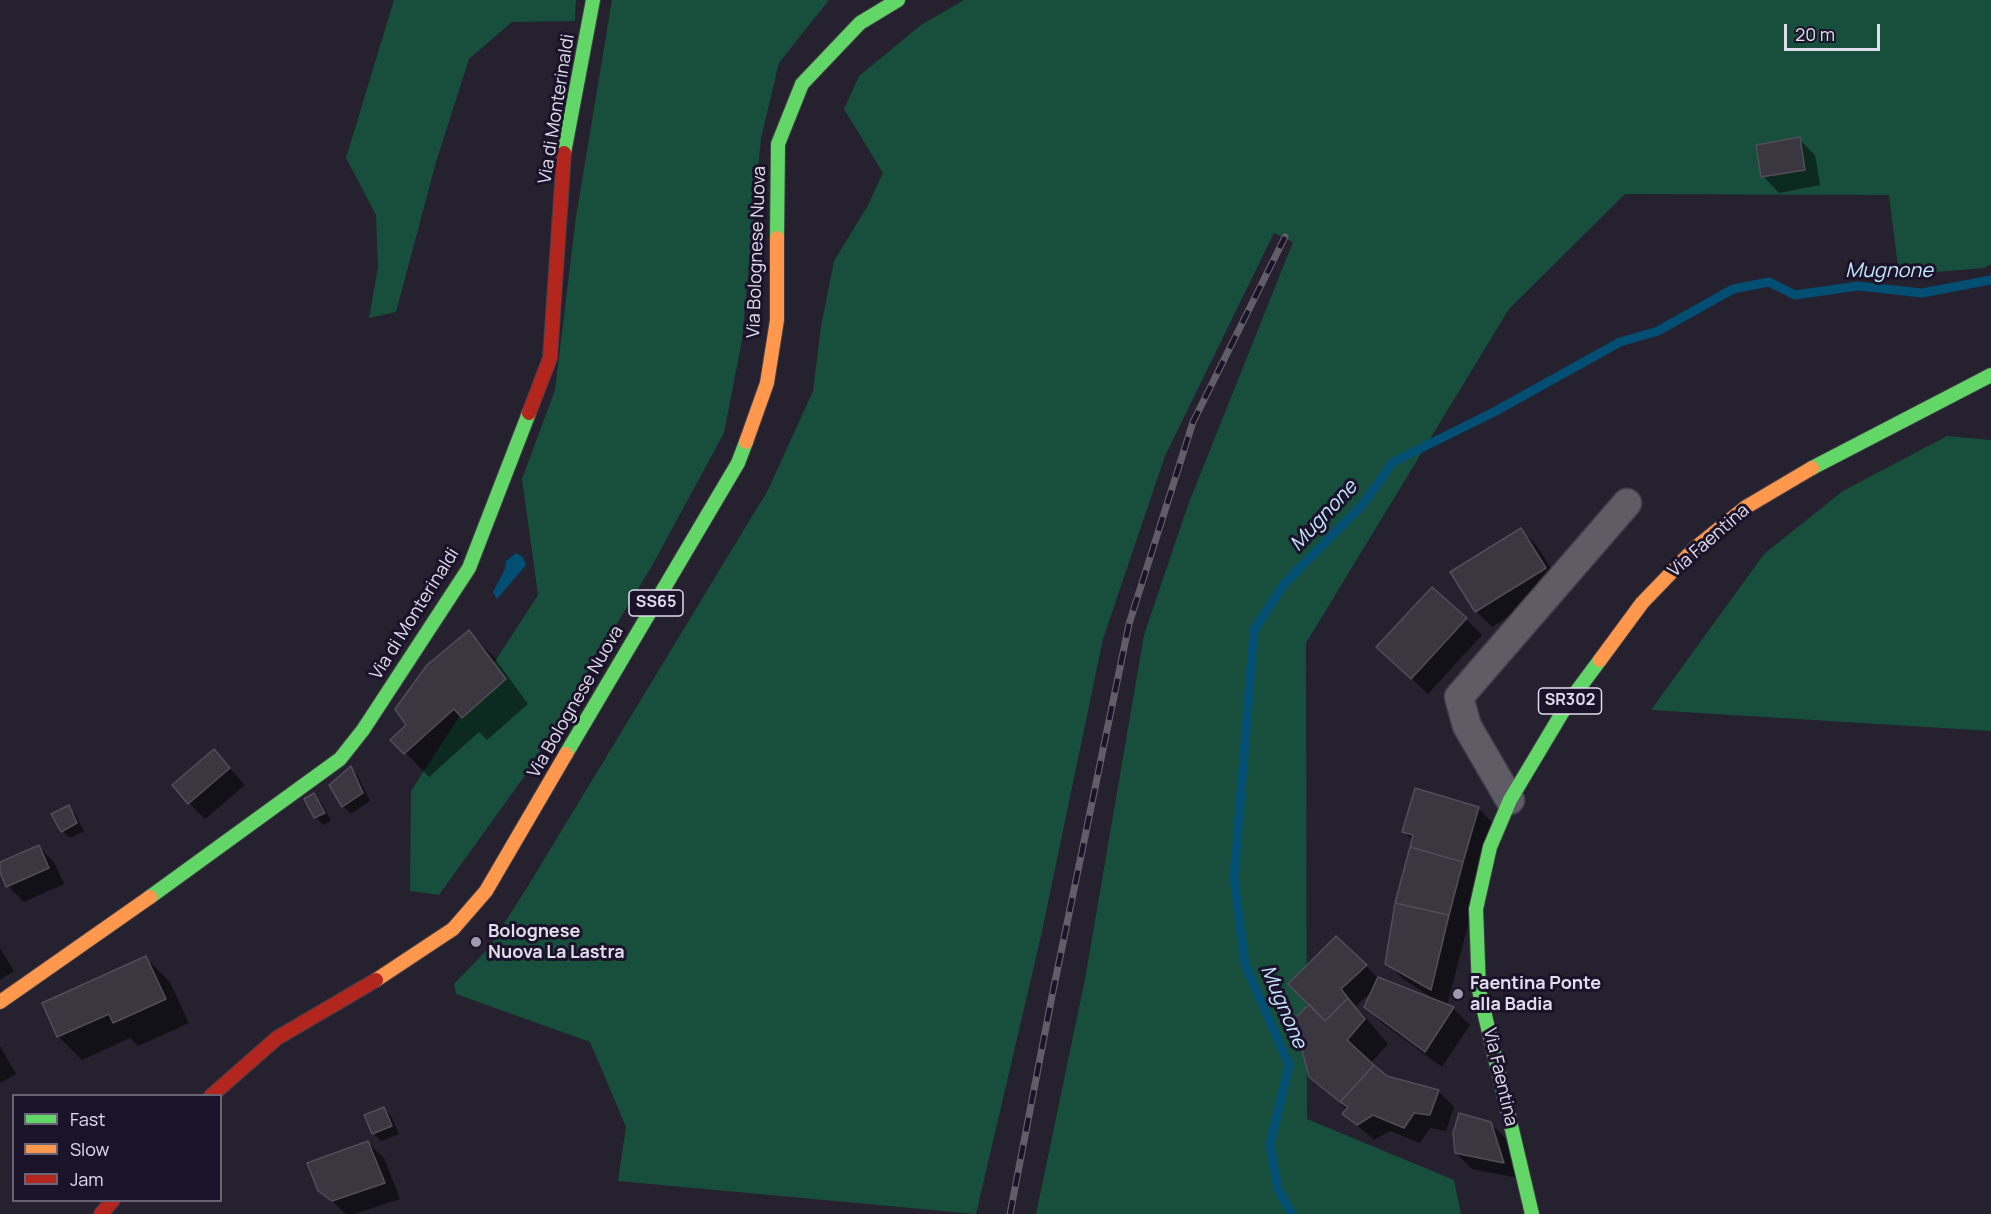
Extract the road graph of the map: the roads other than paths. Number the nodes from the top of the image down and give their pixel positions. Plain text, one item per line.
1 (592, 0) edge
2 (898, 0) edge
3 (1991, 375) edge
4 (1627, 503) dead end
5 (1510, 800) junction
6 (0, 1002) edge
7 (212, 1094) edge
8 (111, 1202) edge
9 (101, 1214) edge
10 (1532, 1214) edge

1 - 6 main road, Via di Monterinaldi
2 - 7 main road, Via Bolognese Nuova / SS65
3 - 5 main road, Via Faentina / SR302
4 - 5 street
5 - 10 main road, Via Faentina / SR302
8 - 9 main road

